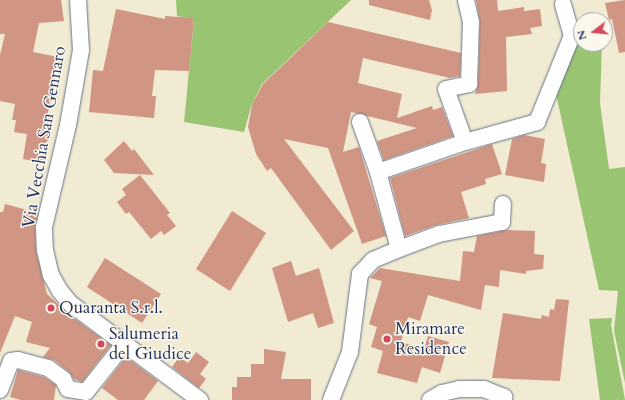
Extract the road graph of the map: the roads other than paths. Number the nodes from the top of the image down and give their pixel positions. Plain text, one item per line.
1 (78, 0) edge
2 (466, 0) edge
3 (563, 4) dead end
4 (360, 122) dead end
5 (465, 142) junction
6 (378, 172) junction
7 (504, 204) dead end
8 (399, 249) junction
9 (124, 344) junction
10 (0, 390) edge
11 (68, 394) edge
12 (200, 400) edge
13 (331, 400) edge
14 (430, 400) edge
15 (504, 400) edge

1 - 9 street, Via Vecchia San Gennaro
2 - 5 street
3 - 5 street
4 - 6 street
5 - 6 street
6 - 8 street
7 - 8 street
8 - 13 street
9 - 11 street
9 - 12 street, Via Vecchia San Gennaro
10 - 11 street
14 - 15 street

